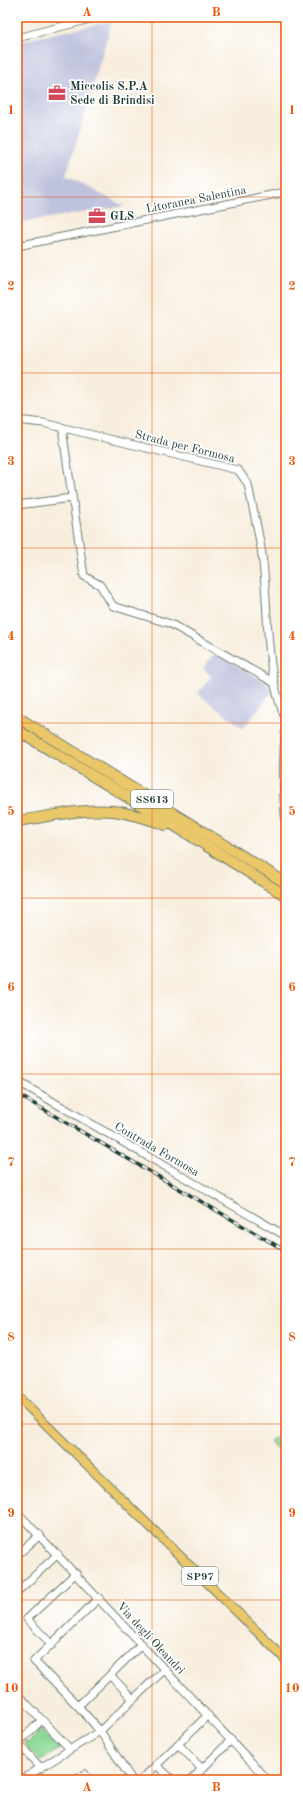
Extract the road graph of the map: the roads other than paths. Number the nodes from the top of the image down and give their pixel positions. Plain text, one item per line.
1 (98, 17) edge
2 (17, 38) edge
3 (286, 192) edge
4 (17, 246) edge
5 (17, 420) edge
6 (64, 428) junction
7 (72, 498) junction
8 (17, 505) edge
9 (273, 682) junction
10 (17, 712) edge
11 (17, 717) edge
12 (286, 721) edge
13 (34, 726) junction
14 (17, 730) edge
15 (17, 821) edge
16 (286, 824) edge
17 (185, 832) junction
18 (286, 883) edge
19 (286, 896) edge
20 (17, 1081) edge
21 (286, 1236) edge
22 (17, 1396) edge
23 (17, 1512) edge
24 (40, 1535) junction
25 (58, 1554) junction
26 (17, 1555) edge
27 (76, 1573) junction
28 (17, 1592) edge
29 (100, 1598) junction
30 (52, 1644) junction
31 (142, 1644) junction
32 (286, 1660) edge
33 (165, 1669) junction
34 (110, 1675) junction
35 (22, 1699) dead end
36 (134, 1699) junction
37 (78, 1706) junction
38 (208, 1715) junction
39 (42, 1720) junction
40 (100, 1731) junction
41 (231, 1740) junction
42 (178, 1744) junction
43 (70, 1749) junction
44 (156, 1765) junction
45 (41, 1768) junction
46 (202, 1769) junction
47 (17, 1777) edge
48 (20, 1780) edge
49 (75, 1780) edge
50 (89, 1780) edge
51 (132, 1780) edge
52 (141, 1780) edge
53 (173, 1780) edge
54 (191, 1780) edge
55 (268, 1780) edge

1 - 2 street
3 - 4 street, Litoranea Salentina
5 - 6 street, Strada per Formosa
6 - 7 street
6 - 9 street, Strada per Formosa
7 - 8 street
7 - 9 street
9 - 12 street, Strada per Formosa
10 - 13 highway
11 - 13 highway, SS613
12 - 16 street, Strada per Formosa
13 - 18 highway, SS613
14 - 17 highway, SS613
15 - 17 highway
17 - 19 highway, SS613
20 - 21 street, Contrada Formosa
22 - 32 main road, SP97
23 - 24 street, Via degli Oleandri
24 - 25 street, Via degli Oleandri
24 - 26 street
25 - 27 street, Via degli Oleandri
25 - 28 street
27 - 29 street, Via degli Oleandri
27 - 30 street
29 - 30 street
29 - 31 street, Via degli Oleandri
30 - 37 street
31 - 33 street, Via degli Oleandri
31 - 34 street
33 - 36 street
33 - 38 street, Via degli Oleandri
34 - 36 street
34 - 37 street
35 - 39 street
36 - 40 street
37 - 40 street
38 - 41 street, Via degli Oleandri
38 - 42 street
39 - 43 street
39 - 45 street
40 - 43 street
40 - 51 street
41 - 46 street
41 - 55 street, Via degli Oleandri
42 - 44 street
42 - 46 street
43 - 45 street
44 - 52 street
44 - 53 street
45 - 48 street
46 - 54 street
47 - 48 street
49 - 50 street

